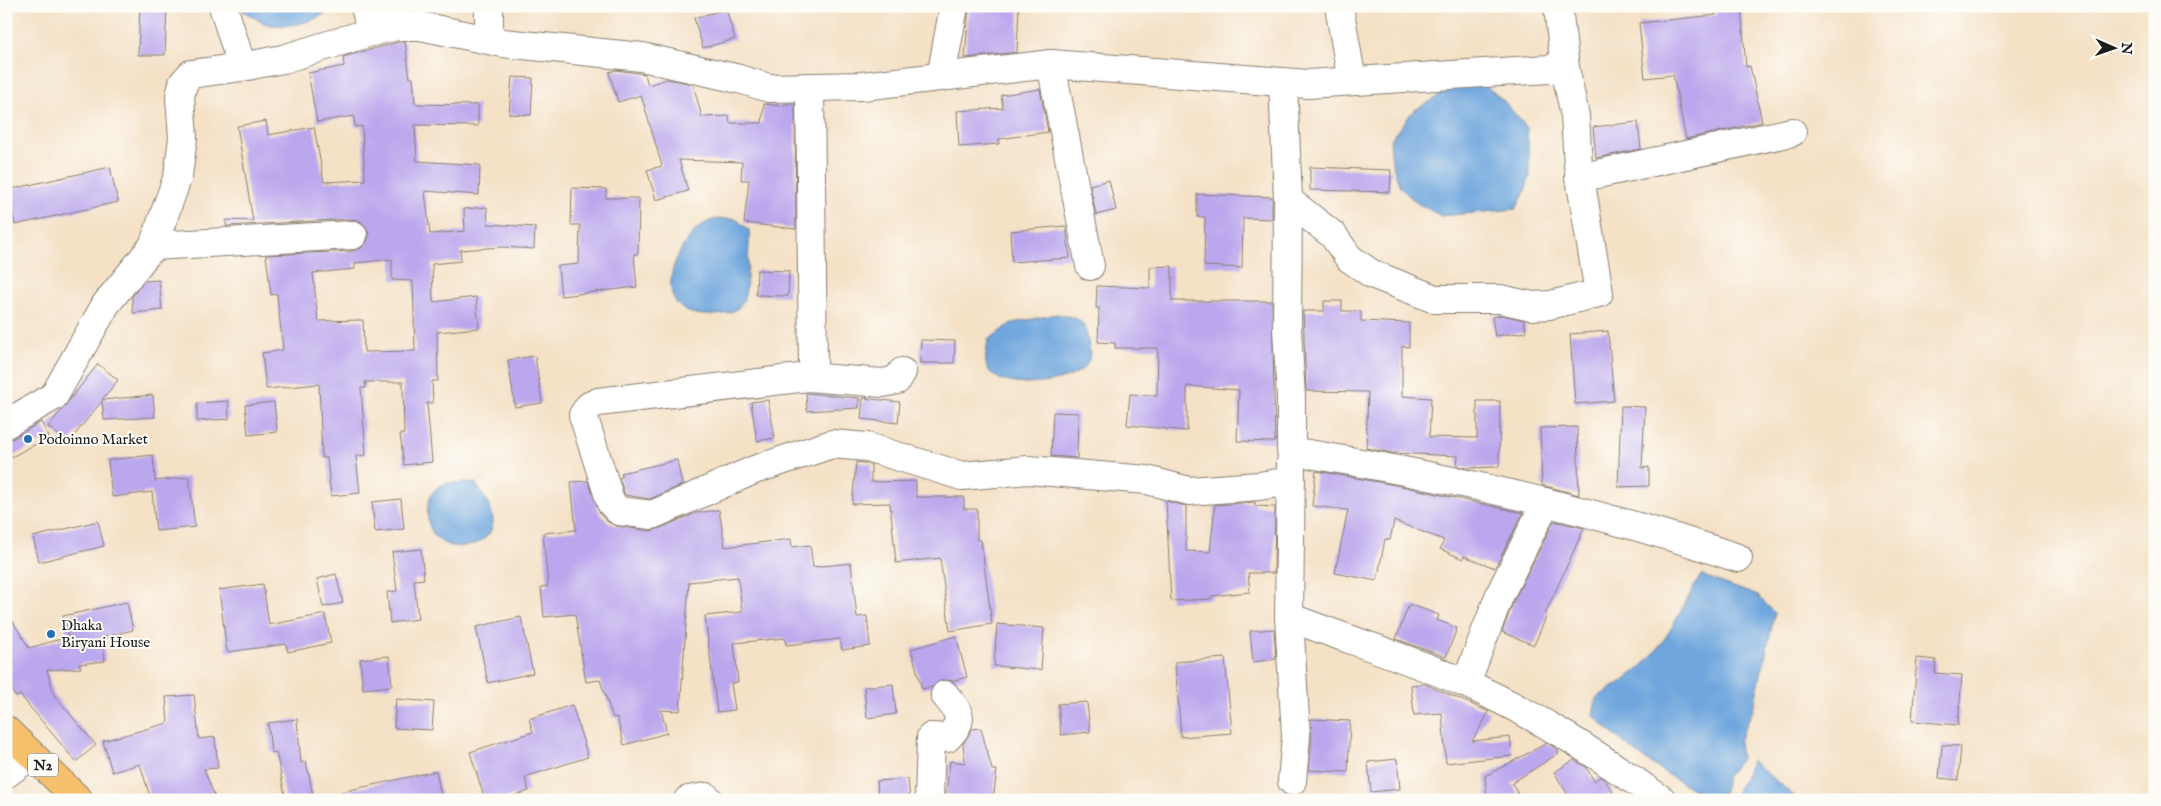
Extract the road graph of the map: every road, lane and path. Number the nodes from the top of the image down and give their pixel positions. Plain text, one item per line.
1 (223, 6) edge
2 (489, 6) edge
3 (954, 6) edge
4 (1339, 6) edge
5 (1558, 6) edge
6 (368, 19) edge
7 (489, 40) junction
8 (1051, 64) junction
9 (242, 67) junction
10 (1565, 68) junction
11 (940, 77) junction
12 (1352, 81) junction
13 (1283, 82) junction
14 (810, 87) junction
15 (1792, 132) dead end
16 (1580, 178) junction
17 (1288, 200) junction
18 (353, 235) dead end
19 (152, 246) junction
20 (1090, 266) dead end
21 (902, 372) dead end
22 (808, 377) junction
23 (6, 424) edge
24 (1290, 451) junction
25 (1291, 481) junction
26 (1546, 502) junction
27 (1738, 558) dead end
28 (1289, 617) junction
29 (1466, 683) junction
30 (945, 695) dead end
31 (6, 730) edge
32 (32, 755) junction
33 (6, 774) edge
34 (1292, 781) dead end
35 (79, 800) edge
36 (688, 800) edge
37 (709, 800) edge
38 (929, 800) edge
39 (1662, 800) edge

1 - 9 street
2 - 7 street
3 - 11 street
4 - 12 street
5 - 10 street
6 - 7 street
6 - 9 street
7 - 14 street
8 - 11 street
8 - 13 street
8 - 20 street
9 - 19 street
10 - 12 street
10 - 16 street
11 - 14 street
12 - 13 street
13 - 17 street
14 - 22 street
15 - 16 street
16 - 17 street
17 - 24 street
18 - 19 street
19 - 23 street
21 - 22 street
22 - 25 street
24 - 25 street
24 - 26 street
25 - 28 street
26 - 27 street
26 - 29 street
28 - 29 street
28 - 34 street
29 - 39 street
30 - 38 street
31 - 32 highway, N2
32 - 33 street
32 - 35 highway, N2
36 - 37 street

